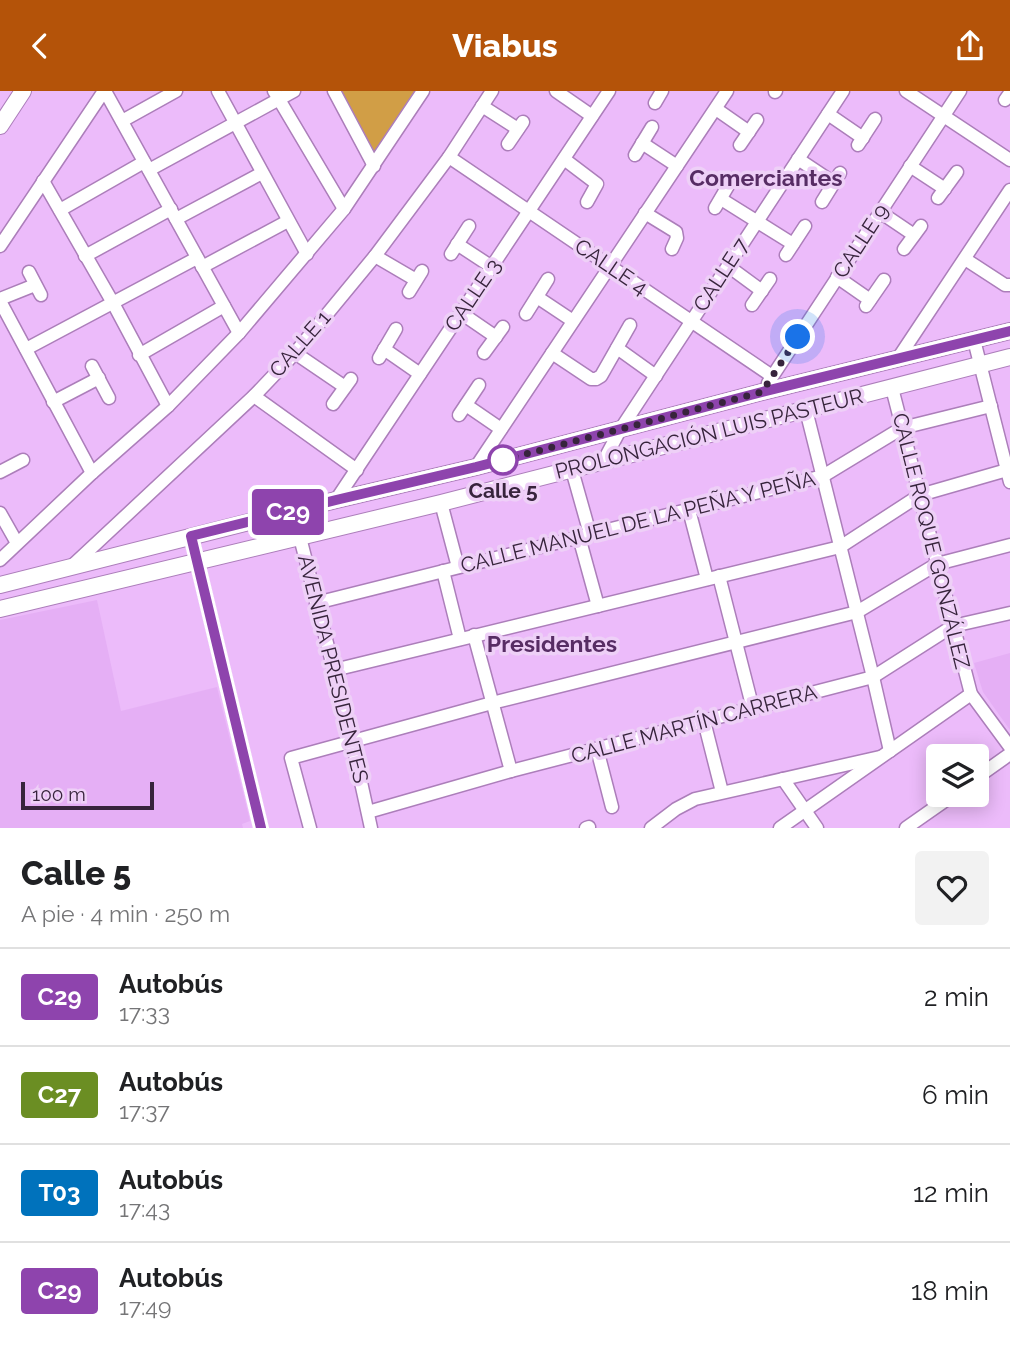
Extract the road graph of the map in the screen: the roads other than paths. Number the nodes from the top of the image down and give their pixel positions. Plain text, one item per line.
1 (23, 91) edge
2 (104, 91) edge
3 (176, 91) edge
4 (218, 91) edge
5 (294, 91) edge
6 (334, 91) edge
7 (423, 91) edge
8 (492, 91) edge
9 (609, 91) edge
10 (727, 91) edge
11 (843, 91) edge
12 (906, 91) edge
13 (960, 91) edge
14 (554, 93) edge
15 (276, 95) edge
16 (482, 106) junction
17 (716, 109) junction
18 (828, 114) junction
19 (943, 115) junction
20 (592, 116) junction
21 (875, 119) dead end
22 (757, 120) dead end
23 (122, 121) junction
24 (236, 123) junction
25 (0, 126) edge
26 (652, 128) dead end
27 (749, 132) junction
28 (508, 144) dead end
29 (740, 145) dead end
30 (449, 157) junction
31 (564, 159) junction
32 (798, 159) junction
33 (1010, 160) edge
34 (147, 166) junction
35 (374, 166) junction
36 (677, 166) junction
37 (910, 166) junction
38 (957, 172) dead end
39 (262, 173) junction
40 (732, 179) dead end
41 (43, 181) junction
42 (1010, 190) edge
43 (587, 202) dead end
44 (822, 202) dead end
45 (344, 209) junction
46 (60, 210) junction
47 (529, 211) junction
48 (880, 212) junction
49 (645, 213) junction
50 (174, 214) junction
51 (288, 221) junction
52 (757, 222) junction
53 (470, 226) dead end
54 (806, 226) dead end
55 (0, 246) edge
56 (672, 249) dead end
57 (904, 249) dead end
58 (307, 254) junction
59 (85, 256) junction
60 (375, 256) junction
61 (965, 259) junction
62 (200, 262) junction
63 (610, 266) junction
64 (728, 266) junction
65 (492, 267) junction
66 (29, 272) dead end
67 (837, 277) junction
68 (548, 279) dead end
69 (770, 279) dead end
70 (884, 280) dead end
71 (416, 281) dead end
72 (1010, 285) edge
73 (762, 291) junction
74 (537, 297) junction
75 (0, 300) edge
76 (113, 303) junction
77 (752, 305) dead end
78 (224, 306) junction
79 (461, 313) junction
80 (526, 314) dead end
81 (573, 321) junction
82 (691, 321) junction
83 (630, 325) dead end
84 (396, 328) dead end
85 (1010, 331) edge
86 (239, 333) junction
87 (974, 340) junction
88 (617, 348) junction
89 (26, 349) junction
90 (295, 353) junction
91 (484, 353) dead end
92 (552, 353) junction
93 (139, 355) junction
94 (1010, 357) edge
95 (897, 360) junction
96 (980, 365) junction
97 (92, 366) dead end
98 (420, 375) junction
99 (656, 376) junction
100 (772, 376) junction
101 (99, 378) junction
102 (479, 385) dead end
103 (892, 388) junction
104 (762, 392) junction
105 (254, 396) junction
106 (109, 398) dead end
107 (53, 402) junction
108 (333, 404) dead end
109 (168, 406) junction
110 (991, 406) junction
111 (806, 410) junction
112 (902, 428) junction
113 (501, 429) junction
114 (620, 430) junction
115 (23, 459) dead end
116 (603, 462) junction
117 (476, 467) junction
118 (357, 470) junction
119 (572, 470) junction
120 (0, 472) edge
121 (92, 473) junction
122 (822, 476) junction
123 (1008, 476) edge
124 (920, 495) junction
125 (336, 500) junction
126 (441, 503) junction
127 (689, 509) junction
128 (293, 510) junction
129 (0, 513) edge
130 (585, 535) junction
131 (191, 536) junction
132 (300, 538) junction
133 (17, 543) junction
134 (1010, 545) edge
135 (840, 547) junction
136 (0, 560) edge
137 (198, 562) junction
138 (937, 564) junction
139 (72, 566) junction
140 (458, 567) junction
141 (443, 571) junction
142 (713, 578) junction
143 (0, 585) edge
144 (316, 603) junction
145 (598, 605) junction
146 (0, 609) edge
147 (857, 612) junction
148 (1010, 613) edge
149 (953, 626) junction
150 (474, 635) junction
151 (460, 639) junction
152 (736, 643) junction
153 (334, 670) junction
154 (873, 677) junction
155 (971, 694) junction
156 (492, 703) junction
157 (753, 709) junction
158 (704, 721) junction
159 (352, 741) junction
160 (1010, 747) edge
161 (597, 749) junction
162 (885, 754) junction
163 (1010, 754) edge
164 (989, 769) edge
165 (510, 771) junction
166 (783, 779) junction
167 (722, 793) junction
168 (612, 807) dead end
169 (936, 807) edge
170 (804, 810) junction
171 (368, 812) junction
172 (261, 828) edge
173 (310, 828) edge
174 (371, 828) edge
175 (651, 828) edge
176 (780, 828) edge
177 (817, 828) edge
178 (906, 828) edge

1 - 25 main road
2 - 23 street
2 - 41 street
3 - 23 street
4 - 24 street
5 - 15 street
6 - 35 street
7 - 35 street
8 - 16 street, CALLE 1
9 - 20 street, CALLE 3
10 - 17 street
11 - 18 street, CALLE 7
12 - 19 street
13 - 19 street, CALLE 9
14 - 20 street
15 - 24 street
15 - 45 street
16 - 28 street
16 - 30 street, CALLE 1
17 - 27 street
17 - 36 street
18 - 21 street
18 - 32 street, CALLE 7
19 - 33 street
19 - 37 street, CALLE 9
20 - 31 street, CALLE 3
22 - 27 street
23 - 34 street
24 - 34 street
24 - 39 street
26 - 36 street
27 - 29 street
30 - 47 street, CALLE 4
30 - 60 street, CALLE 1
31 - 43 street
31 - 47 street, CALLE 3
32 - 44 street
32 - 52 street, CALLE 7
34 - 46 street
34 - 50 street
35 - 45 street
36 - 49 street
37 - 38 street
37 - 48 street, CALLE 9
39 - 50 street
39 - 51 street
40 - 52 street
41 - 46 street
41 - 55 street
42 - 61 street
45 - 58 street
46 - 59 street
47 - 63 street, CALLE 4
47 - 65 street, CALLE 3
48 - 57 street
48 - 67 street, CALLE 9
49 - 56 street
49 - 63 street
50 - 59 street
50 - 62 street
51 - 58 street
51 - 62 street
52 - 54 street
52 - 64 street, CALLE 7
53 - 65 street
58 - 86 street
59 - 76 street
60 - 71 street
60 - 90 street, CALLE 1
61 - 72 street
61 - 95 street
62 - 76 street
62 - 78 street
63 - 81 street
63 - 82 street, CALLE 4
64 - 73 street
64 - 82 street, CALLE 7
65 - 79 street, CALLE 3
66 - 75 street
67 - 70 street
67 - 100 street, CALLE 9
68 - 74 street
69 - 73 street
73 - 77 street
74 - 80 street
74 - 81 street
75 - 89 street
76 - 89 street
76 - 93 street
78 - 86 street
78 - 93 street
79 - 91 street
79 - 98 street, CALLE 3
81 - 92 street
82 - 99 street, CALLE 7
82 - 100 street, CALLE 4
83 - 88 street
84 - 98 street
85 - 87 main road, PROLONGACIÓN LUIS PASTEUR
86 - 109 street
87 - 95 main road, PROLONGACIÓN LUIS PASTEUR
87 - 96 street
88 - 92 street
88 - 99 street
89 - 107 street
90 - 105 street, CALLE 1
90 - 108 street
92 - 113 street
93 - 109 street
94 - 96 main road, PROLONGACIÓN LUIS PASTEUR
95 - 104 main road, PROLONGACIÓN LUIS PASTEUR
96 - 103 main road, PROLONGACIÓN LUIS PASTEUR
96 - 110 street
97 - 101 street
98 - 118 street, CALLE 3
99 - 114 street, CALLE 7
100 - 104 street, CALLE 9
101 - 106 street
101 - 107 street
102 - 113 street
103 - 111 main road, PROLONGACIÓN LUIS PASTEUR
103 - 112 street, CALLE ROQUE GONZÁLEZ
104 - 114 main road, PROLONGACIÓN LUIS PASTEUR
105 - 118 street
105 - 139 street, CALLE 1
107 - 121 street
109 - 121 street
110 - 112 street, CALLE MANUEL DE LA PEÑA Y PEÑA
110 - 123 street
111 - 116 main road, PROLONGACIÓN LUIS PASTEUR
111 - 122 street
112 - 122 street, CALLE MANUEL DE LA PEÑA Y PEÑA
112 - 124 street, CALLE ROQUE GONZÁLEZ
113 - 117 street
114 - 116 street, CALLE 7
114 - 117 main road, PROLONGACIÓN LUIS PASTEUR
115 - 120 street
116 - 119 main road, PROLONGACIÓN LUIS PASTEUR
117 - 125 main road, PROLONGACIÓN LUIS PASTEUR
118 - 125 street, CALLE 3
119 - 126 main road, PROLONGACIÓN LUIS PASTEUR
119 - 130 street
121 - 133 street
122 - 127 street, CALLE MANUEL DE LA PEÑA Y PEÑA
122 - 135 street
123 - 124 street
124 - 135 street
124 - 138 street, CALLE ROQUE GONZÁLEZ
125 - 128 main road, PROLONGACIÓN LUIS PASTEUR
126 - 132 main road, PROLONGACIÓN LUIS PASTEUR
126 - 140 street
127 - 130 street, CALLE MANUEL DE LA PEÑA Y PEÑA
127 - 142 street
128 - 131 main road, PROLONGACIÓN LUIS PASTEUR
128 - 132 street, AVENIDA PRESIDENTES
129 - 133 street
130 - 140 street, CALLE MANUEL DE LA PEÑA Y PEÑA
130 - 145 street
131 - 137 street
131 - 139 main road, PROLONGACIÓN LUIS PASTEUR
132 - 137 main road, PROLONGACIÓN LUIS PASTEUR
132 - 144 street, AVENIDA PRESIDENTES
133 - 136 street
134 - 138 street
135 - 142 street
135 - 147 street
137 - 146 main road, PROLONGACIÓN LUIS PASTEUR
137 - 172 street
138 - 147 street
138 - 149 street, CALLE ROQUE GONZÁLEZ
139 - 143 main road, PROLONGACIÓN LUIS PASTEUR
140 - 141 street, CALLE MANUEL DE LA PEÑA Y PEÑA
141 - 144 street, CALLE MANUEL DE LA PEÑA Y PEÑA
141 - 151 street
142 - 145 street
142 - 152 street
144 - 153 street, AVENIDA PRESIDENTES
145 - 150 street
147 - 152 street
147 - 154 street
148 - 149 street, CALLE MARTÍN CARRERA
149 - 154 street, CALLE MARTÍN CARRERA
149 - 155 street, CALLE ROQUE GONZÁLEZ
150 - 151 street
150 - 156 street
151 - 153 street
152 - 156 street
152 - 157 street
153 - 159 street, AVENIDA PRESIDENTES
154 - 157 street, CALLE MARTÍN CARRERA
154 - 162 street
155 - 160 street
155 - 162 street
156 - 159 street
156 - 165 street
157 - 158 street, CALLE MARTÍN CARRERA
158 - 161 street, CALLE MARTÍN CARRERA
158 - 167 street
159 - 171 street, AVENIDA PRESIDENTES
159 - 173 street
161 - 165 street, CALLE MARTÍN CARRERA
161 - 168 street
162 - 166 street
162 - 170 street
163 - 164 street
165 - 171 street, CALLE MARTÍN CARRERA
166 - 167 street
166 - 170 street
167 - 175 street
169 - 178 street
170 - 176 street
170 - 177 street
171 - 174 street, AVENIDA PRESIDENTES

